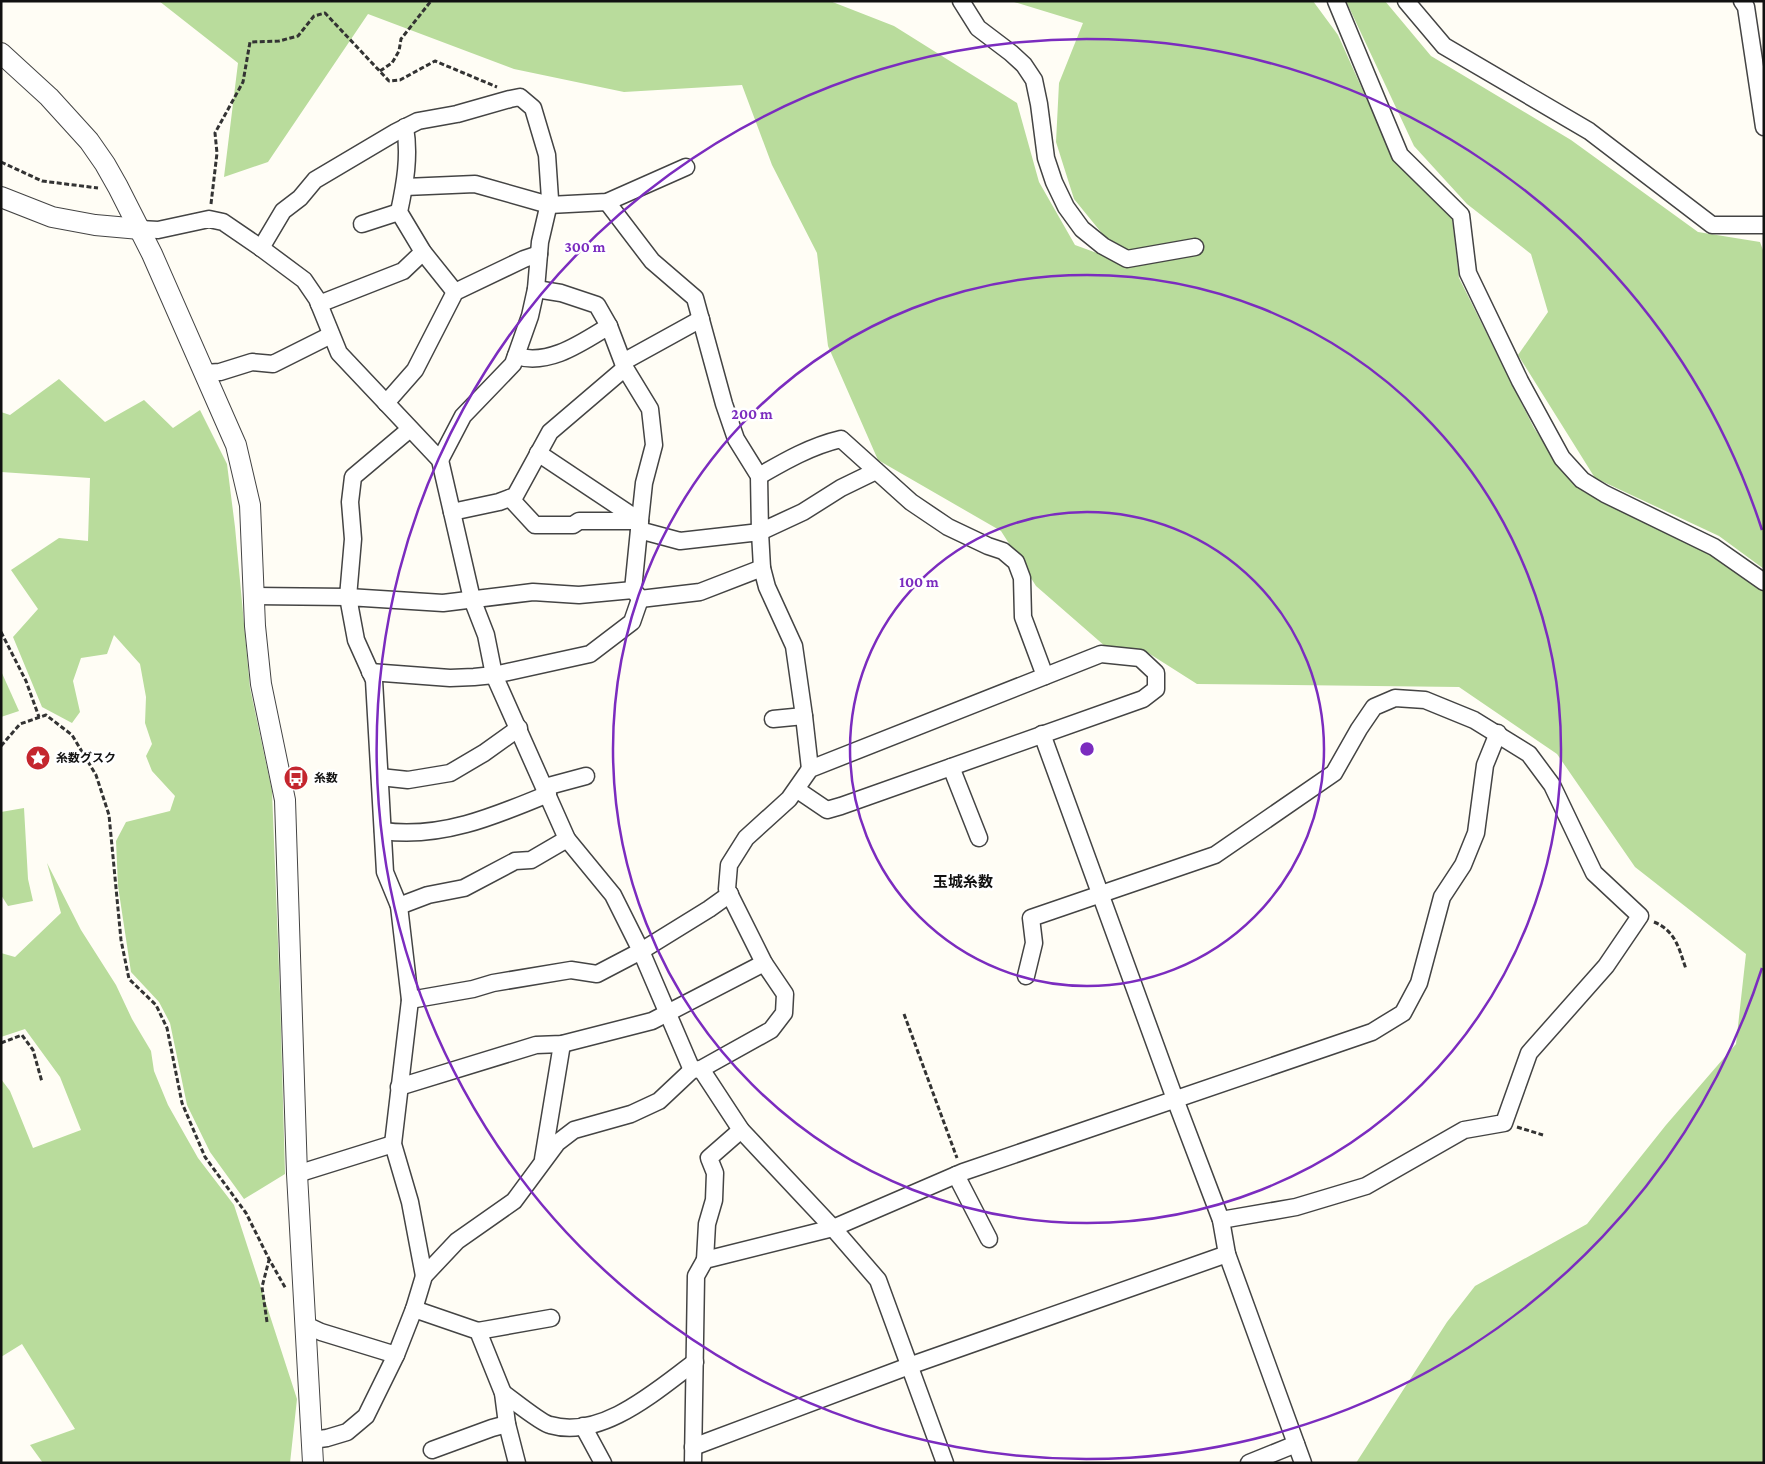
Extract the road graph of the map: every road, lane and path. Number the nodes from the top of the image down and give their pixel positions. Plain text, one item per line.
1 (431, 1) edge
2 (961, 1) edge
3 (1336, 1) edge
4 (1406, 1) edge
5 (1742, 1) edge
6 (1, 52) edge
7 (380, 71) junction
8 (520, 97) junction
9 (405, 127) junction
10 (1764, 127) edge
11 (1, 162) edge
12 (686, 167) dead end
13 (404, 187) junction
14 (100, 189) dead end
15 (1, 197) edge
16 (607, 202) junction
17 (549, 205) junction
18 (399, 212) junction
19 (209, 219) junction
20 (362, 224) dead end
21 (1764, 225) edge
22 (140, 229) junction
23 (1195, 247) dead end
24 (261, 248) junction
25 (423, 252) junction
26 (539, 254) junction
27 (536, 289) junction
28 (455, 292) junction
29 (319, 304) junction
30 (701, 319) junction
31 (609, 326) junction
32 (331, 335) junction
33 (516, 356) junction
34 (624, 365) junction
35 (204, 373) junction
36 (386, 403) junction
37 (410, 429) junction
38 (538, 453) junction
39 (440, 460) junction
40 (876, 471) junction
41 (759, 476) junction
42 (510, 498) junction
43 (452, 512) junction
44 (639, 525) junction
45 (760, 532) junction
46 (762, 568) junction
47 (1764, 582) edge
48 (637, 594) junction
49 (254, 596) junction
50 (348, 597) junction
51 (472, 599) junction
52 (1, 632) edge
53 (370, 672) junction
54 (494, 675) junction
55 (1045, 676) junction
56 (804, 716) junction
57 (39, 717) junction
58 (773, 719) dead end
59 (519, 728) junction
60 (1498, 733) junction
61 (1042, 734) junction
62 (1, 746) edge
63 (951, 767) junction
64 (810, 769) junction
65 (586, 776) dead end
66 (380, 777) junction
67 (796, 789) junction
68 (546, 790) junction
69 (383, 831) junction
70 (979, 838) dead end
71 (567, 839) junction
72 (730, 894) junction
73 (1102, 895) junction
74 (399, 906) junction
75 (1640, 916) junction
76 (641, 951) junction
77 (764, 963) junction
78 (1686, 969) dead end
79 (1026, 976) dead end
80 (410, 1000) junction
81 (667, 1014) junction
82 (904, 1014) dead end
83 (1, 1043) edge
84 (562, 1044) junction
85 (696, 1070) junction
86 (42, 1082) dead end
87 (399, 1087) junction
88 (1175, 1099) junction
89 (1504, 1123) junction
90 (740, 1130) junction
91 (1543, 1134) dead end
92 (393, 1144) junction
93 (543, 1159) junction
94 (297, 1174) junction
95 (959, 1174) junction
96 (1221, 1220) junction
97 (832, 1228) junction
98 (989, 1239) dead end
99 (1227, 1254) junction
100 (269, 1259) junction
101 (705, 1260) junction
102 (424, 1276) junction
103 (288, 1292) dead end
104 (414, 1309) junction
105 (551, 1318) dead end
106 (267, 1322) dead end
107 (306, 1325) junction
108 (478, 1331) junction
109 (396, 1355) junction
110 (696, 1362) junction
111 (910, 1366) junction
112 (503, 1394) junction
113 (507, 1424) junction
114 (583, 1426) junction
115 (312, 1440) junction
116 (1296, 1444) junction
117 (432, 1450) dead end
118 (693, 1455) edge
119 (313, 1463) edge
120 (517, 1463) edge
121 (603, 1463) edge
122 (945, 1463) edge
123 (1249, 1463) edge
124 (1303, 1463) edge

1 - 7 path
2 - 23 street
3 - 47 street
4 - 21 street
5 - 10 street
6 - 22 street
7 - 8 path
7 - 19 path
8 - 9 street
8 - 17 street
9 - 13 street
9 - 24 street
11 - 14 path
12 - 16 street
13 - 17 street
13 - 18 street
15 - 22 street
16 - 17 street
16 - 30 street
17 - 26 street
18 - 20 street
18 - 25 street
19 - 22 street
19 - 24 street
22 - 35 street
24 - 29 street
25 - 28 street
25 - 29 street
26 - 27 street
26 - 28 street
27 - 31 street
27 - 33 street
28 - 36 street
29 - 32 street
30 - 34 street
30 - 41 street
31 - 33 street
31 - 34 street
32 - 35 street
32 - 36 street
33 - 39 street
34 - 38 street
34 - 44 street
35 - 49 street
36 - 37 street
37 - 39 street
37 - 50 street
38 - 42 street
38 - 44 street
39 - 43 street
40 - 41 street
40 - 45 street
40 - 55 street
41 - 45 street
42 - 43 street
42 - 44 street
43 - 51 street
44 - 45 street
44 - 48 street
45 - 46 street
46 - 48 street
46 - 56 street
48 - 51 street
48 - 54 street
49 - 50 street
49 - 94 street
50 - 51 street
50 - 53 street
51 - 54 street
52 - 57 path
53 - 54 street
53 - 66 street
54 - 59 street
55 - 61 street
55 - 64 street
56 - 58 street
56 - 64 street
57 - 62 path
57 - 100 path
59 - 66 street
59 - 68 street
60 - 73 street
60 - 75 street
60 - 88 street
61 - 63 street
61 - 73 street
63 - 67 street
63 - 70 street
64 - 67 street
65 - 68 street
66 - 69 street
67 - 72 street
68 - 69 street
68 - 71 street
69 - 74 street
71 - 74 street
71 - 76 street
72 - 76 street
72 - 77 street
73 - 79 street
73 - 88 street
74 - 80 street
75 - 78 path
75 - 89 street
76 - 80 street
76 - 81 street
77 - 81 street
77 - 85 street
80 - 87 street
81 - 84 street
81 - 85 street
82 - 95 path
83 - 86 path
84 - 87 street
84 - 93 street
85 - 90 street
85 - 93 street
87 - 92 street
88 - 95 street
88 - 96 street
89 - 91 path
89 - 96 street
90 - 97 street
90 - 101 street
92 - 94 street
92 - 102 street
93 - 102 street
94 - 107 street
95 - 97 street
95 - 98 street
96 - 99 street
97 - 101 street
97 - 111 street
99 - 111 street
99 - 116 street
100 - 103 path
100 - 106 path
101 - 110 street
102 - 104 street
104 - 108 street
104 - 109 street
105 - 108 street
107 - 109 street
107 - 115 street
108 - 112 street
109 - 115 street
110 - 114 street
110 - 118 street
111 - 118 street
111 - 122 street
112 - 113 street
112 - 114 street
113 - 117 street
113 - 120 street
114 - 121 street
115 - 119 street
116 - 123 street
116 - 124 street

